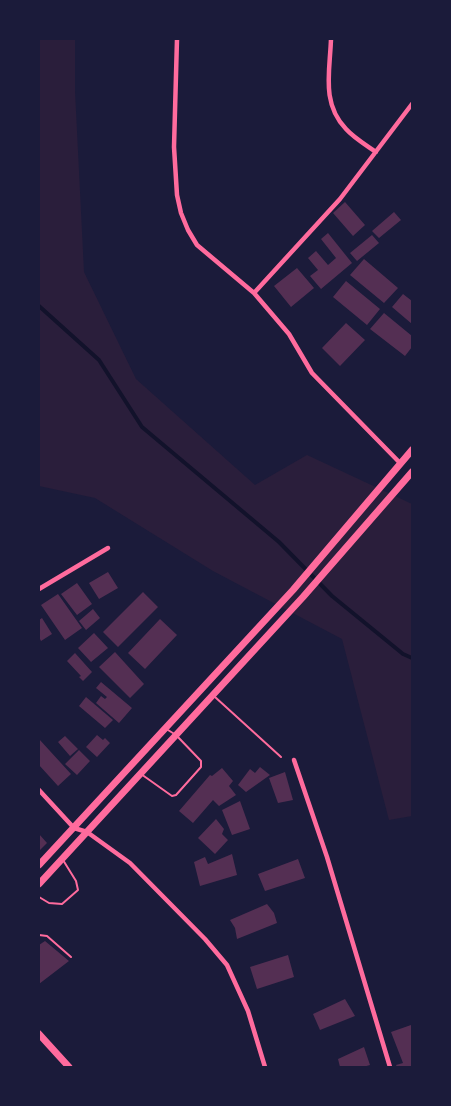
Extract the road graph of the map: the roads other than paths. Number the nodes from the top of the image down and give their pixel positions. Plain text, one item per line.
1 (177, 39) edge
2 (331, 39) edge
3 (412, 104) edge
4 (406, 112) junction
5 (412, 118) edge
6 (376, 152) junction
7 (254, 293) junction
8 (412, 450) edge
9 (401, 464) junction
10 (411, 476) edge
11 (108, 548) dead end
12 (39, 589) edge
13 (213, 695) junction
14 (165, 728) junction
15 (176, 735) junction
16 (281, 757) dead end
17 (294, 760) dead end
18 (141, 774) junction
19 (39, 790) edge
20 (74, 828) junction
21 (87, 832) junction
22 (62, 859) junction
23 (39, 865) edge
24 (39, 884) edge
25 (39, 897) edge
26 (39, 935) edge
27 (71, 957) dead end
28 (39, 1034) edge
29 (69, 1067) edge
30 (265, 1067) edge
31 (390, 1067) edge

1 - 7 street
2 - 6 street
3 - 4 street
4 - 5 street
4 - 6 street
6 - 7 street
7 - 9 street
8 - 9 main road
9 - 14 main road
10 - 13 main road
11 - 12 street
13 - 15 main road
13 - 16 lane
14 - 15 lane
14 - 20 main road
15 - 18 main road
15 - 18 lane
17 - 31 street
18 - 21 main road
19 - 20 street
20 - 21 street
20 - 23 main road
21 - 22 main road
21 - 30 street
22 - 24 main road
22 - 25 lane
26 - 27 lane
28 - 29 main road

